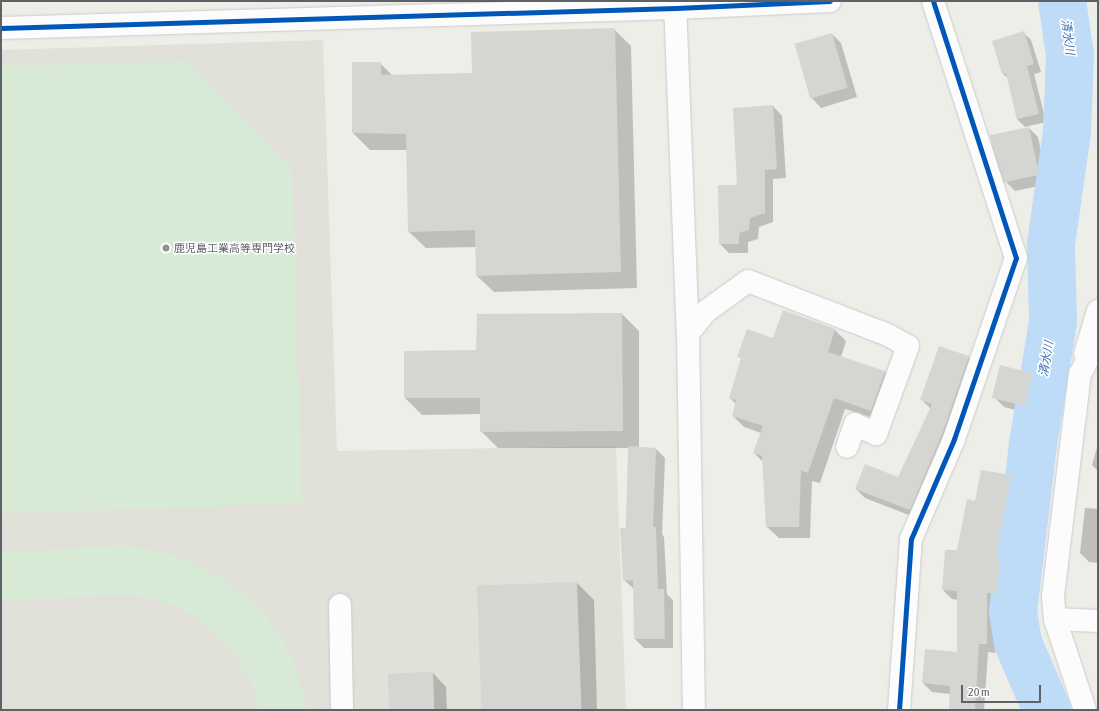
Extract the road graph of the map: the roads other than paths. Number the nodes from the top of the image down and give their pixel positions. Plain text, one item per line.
1 (830, 1) edge
2 (932, 1) edge
3 (675, 5) edge
4 (1, 28) edge
5 (1098, 311) edge
6 (688, 334) junction
7 (1098, 340) edge
8 (1080, 374) junction
9 (847, 447) dead end
10 (340, 605) dead end
11 (1055, 618) junction
12 (1098, 621) edge
13 (342, 710) edge
14 (694, 710) edge
15 (899, 710) edge
16 (1085, 710) edge

1 - 3 street
2 - 15 street
3 - 4 street
3 - 6 street
5 - 8 street
6 - 9 street
6 - 14 street
7 - 8 street
8 - 11 street
10 - 13 street
11 - 12 street
11 - 16 street

